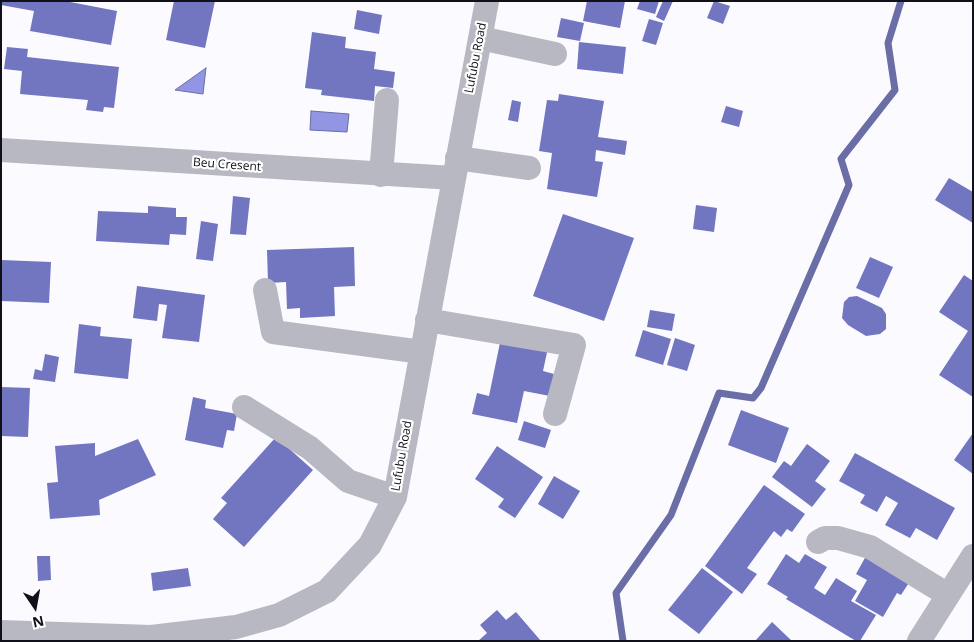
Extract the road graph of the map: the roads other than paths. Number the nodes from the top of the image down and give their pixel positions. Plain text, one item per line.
1 (487, 1) edge
2 (480, 38) junction
3 (555, 54) dead end
4 (386, 100) dead end
5 (1, 150) edge
6 (455, 168) junction
7 (529, 168) dead end
8 (381, 175) junction
9 (265, 290) dead end
10 (427, 320) junction
11 (422, 352) junction
12 (244, 407) dead end
13 (555, 414) dead end
14 (395, 498) junction
15 (818, 542) dead end
16 (973, 556) edge
17 (948, 595) junction
18 (1, 632) edge
19 (90, 638) edge
20 (919, 641) edge

1 - 2 street, Lufubu Road
2 - 3 street
2 - 6 street, Lufubu Road
4 - 8 street
5 - 8 street, Beu Cresent
6 - 7 street, Beu Cresent
6 - 8 street, Beu Cresent
6 - 10 street, Lufubu Road
9 - 11 street
10 - 11 street, Lufubu Road
10 - 13 street
11 - 14 street, Lufubu Road
12 - 14 street
14 - 19 street, Lufubu Road
15 - 17 street
16 - 17 street
17 - 20 street
18 - 19 street, Lufubu Road

